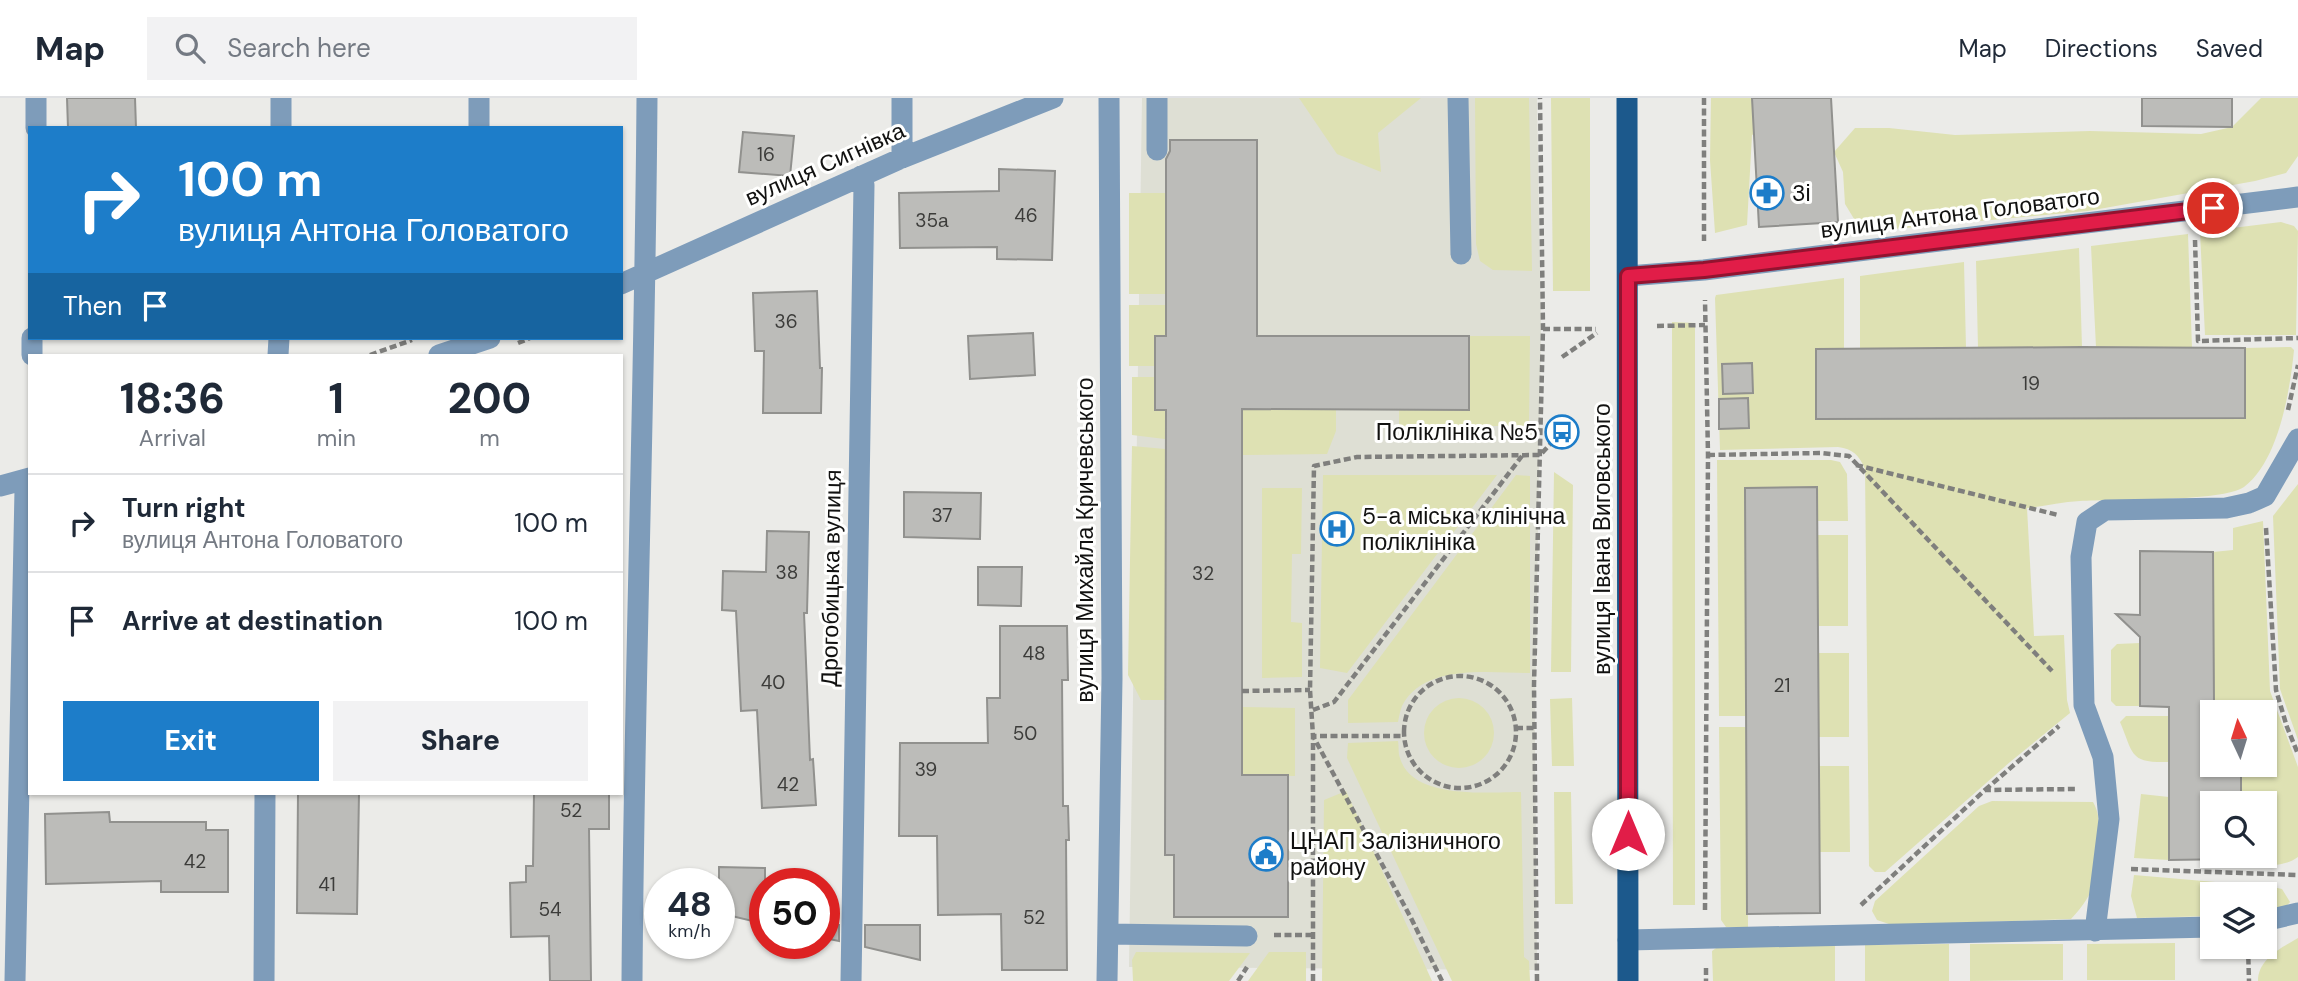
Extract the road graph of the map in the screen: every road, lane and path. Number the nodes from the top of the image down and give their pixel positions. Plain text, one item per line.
1 (36, 98) edge
2 (281, 98) edge
3 (479, 98) edge
4 (647, 98) edge
5 (902, 98) edge
6 (1053, 98) edge
7 (1109, 98) edge
8 (1157, 98) edge
9 (1458, 98) edge
10 (1540, 98) edge
11 (1627, 98) edge
12 (1704, 98) edge
13 (36, 126) edge
14 (281, 126) edge
15 (479, 126) edge
16 (1157, 150) dead end
17 (902, 158) junction
18 (861, 176) junction
19 (2298, 198) edge
20 (2194, 229) dead end
21 (1704, 242) dead end
22 (1461, 254) dead end
23 (646, 274) junction
24 (1628, 276) junction
25 (623, 283) edge
26 (1705, 294) dead end
27 (1543, 330) junction
28 (2298, 338) edge
29 (412, 340) edge
30 (481, 340) edge
31 (373, 354) edge
32 (442, 354) edge
33 (1562, 357) dead end
34 (1562, 432) dead end
35 (2298, 439) edge
36 (1523, 455) junction
37 (1540, 455) junction
38 (1708, 455) junction
39 (1855, 464) junction
40 (28, 479) edge
41 (28, 483) edge
42 (0, 486) edge
43 (2265, 496) junction
44 (2087, 522) junction
45 (1310, 690) junction
46 (1242, 691) dead end
47 (2084, 705) junction
48 (1313, 710) junction
49 (1516, 728) junction
50 (1535, 728) junction
51 (1313, 736) junction
52 (1403, 736) junction
53 (2298, 754) edge
54 (2106, 789) junction
55 (1985, 790) junction
56 (265, 795) edge
57 (2129, 856) dead end
58 (1288, 865) dead end
59 (1312, 865) junction
60 (2298, 875) edge
61 (1857, 909) dead end
62 (2298, 913) edge
63 (2277, 918) edge
64 (2200, 927) edge
65 (2095, 931) junction
66 (1108, 934) junction
67 (1247, 936) dead end
68 (1705, 938) junction
69 (1628, 940) junction
70 (2248, 959) edge
71 (15, 981) edge
72 (264, 981) edge
73 (632, 981) edge
74 (851, 981) edge
75 (1107, 981) edge
76 (1313, 981) edge
77 (1442, 981) edge
78 (1537, 981) edge
79 (1629, 981) edge
80 (2249, 981) edge

1 - 13 street
2 - 14 street
3 - 15 street
4 - 23 street
5 - 17 street
6 - 17 street, вулиця Сигнівка
7 - 66 street, вулиця Михайла Кричевського
8 - 16 street
9 - 22 street
10 - 27 path
11 - 24 main road, вулиця Івана Виговського
12 - 21 path
17 - 18 street, вулиця Сигнівка
18 - 23 street, вулиця Сигнівка
18 - 74 street, Дрогобицька вулиця
19 - 24 street, вулиця Антона Головатого
20 - 28 path
23 - 25 street, вулиця Сигнівка
23 - 73 street
24 - 69 main road, вулиця Івана Виговського
26 - 38 path
27 - 33 path
27 - 37 path
29 - 31 path
30 - 32 street
34 - 37 path
35 - 43 street
36 - 37 path
36 - 45 path
36 - 48 path
37 - 50 path
38 - 39 path
38 - 68 path
39 - 44 path
39 - 47 path
40 - 42 street
41 - 71 street
43 - 44 street
43 - 53 path
44 - 47 street
45 - 46 path
45 - 48 path
47 - 54 street
47 - 55 path
48 - 51 path
49 - 50 path
49 - 52 path
49 - 52 path
50 - 78 path
51 - 52 path
51 - 59 path
51 - 77 path
54 - 55 path
54 - 65 street
55 - 61 path
56 - 72 street
57 - 60 path
58 - 59 path
59 - 76 path
62 - 63 street
64 - 65 street
65 - 68 street
66 - 67 street
66 - 75 street, вулиця Михайла Кричевського
68 - 69 street
69 - 79 main road, вулиця Івана Виговського
70 - 80 path

